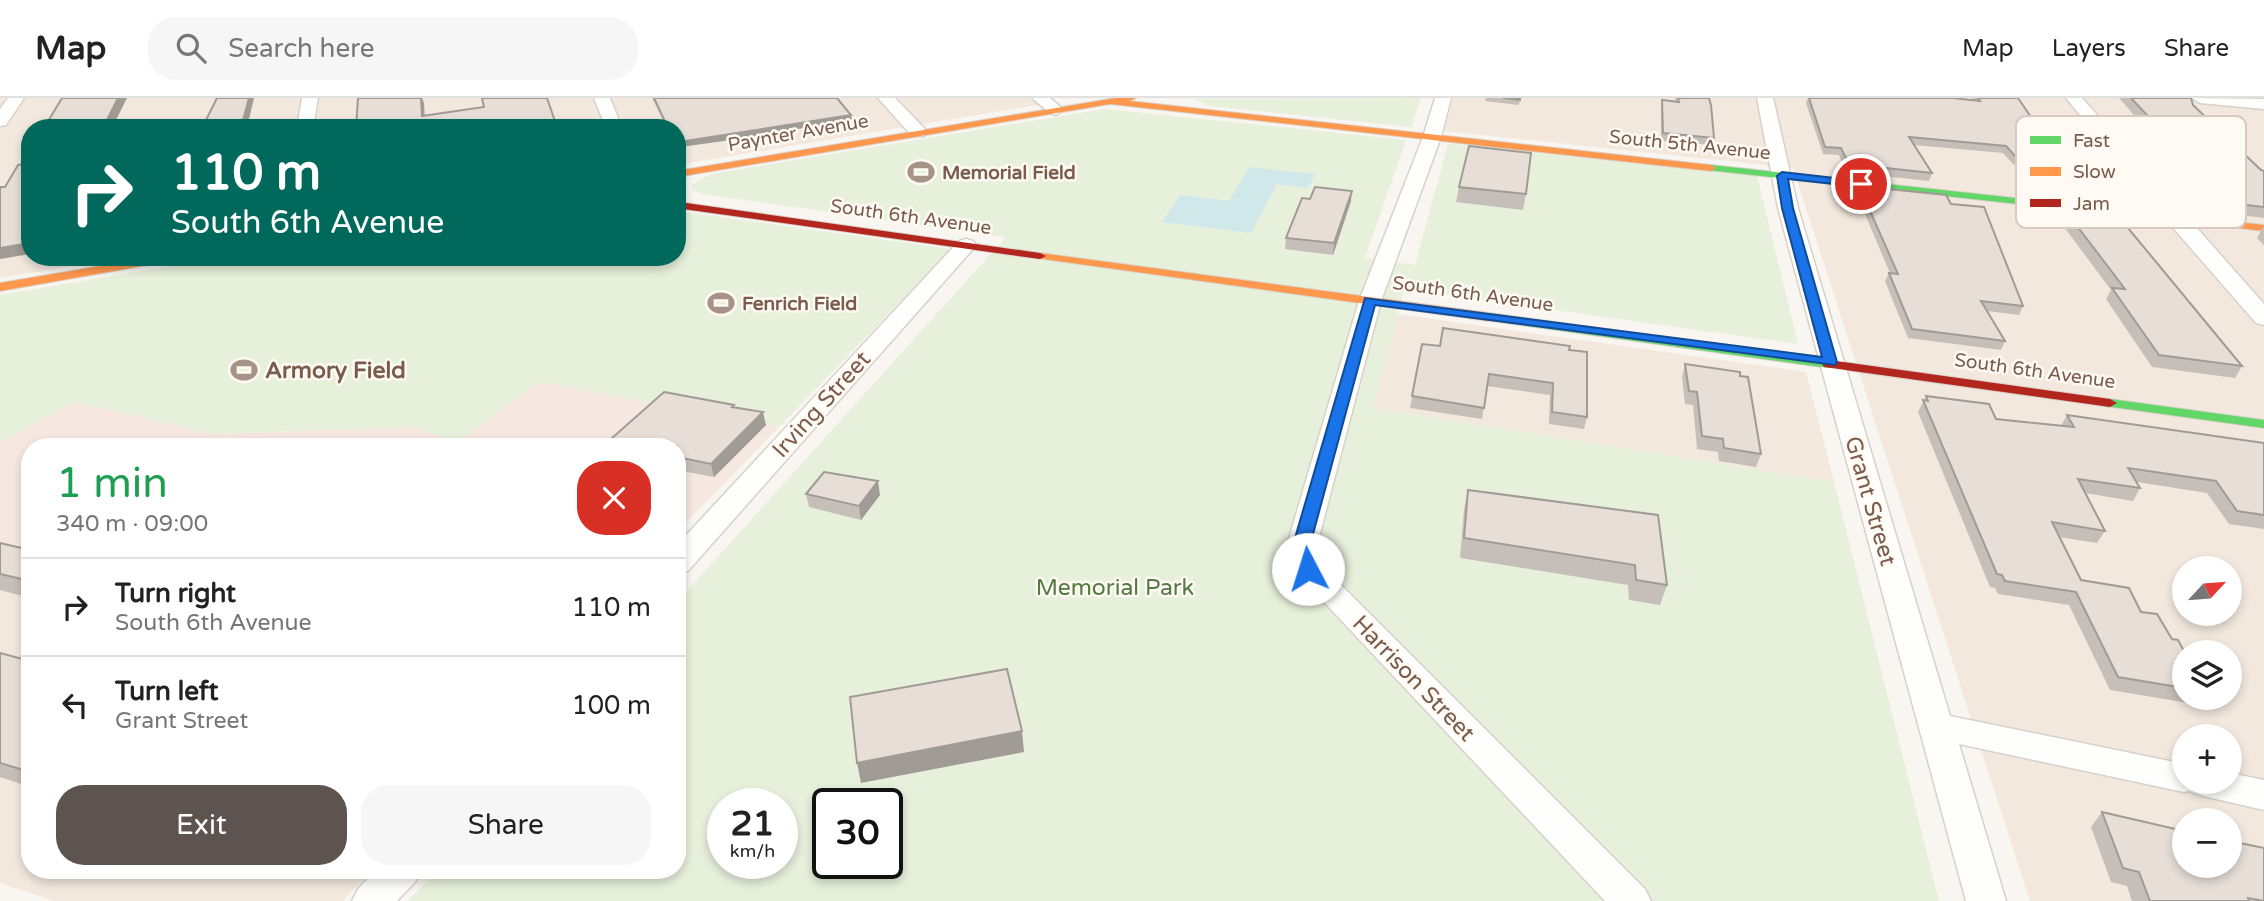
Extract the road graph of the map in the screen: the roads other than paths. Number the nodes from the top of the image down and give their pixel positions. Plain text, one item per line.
1 (16, 98) edge
2 (310, 98) edge
3 (602, 98) edge
4 (886, 98) edge
5 (1040, 98) edge
6 (1132, 98) edge
7 (1443, 98) edge
8 (1765, 98) edge
9 (2074, 98) edge
10 (2200, 98) edge
11 (1111, 102) junction
12 (2264, 104) edge
13 (1056, 110) junction
14 (2089, 116) edge
15 (306, 119) edge
16 (610, 119) edge
17 (0, 121) edge
18 (918, 132) junction
19 (1432, 137) junction
20 (686, 172) edge
21 (1782, 176) junction
22 (2016, 201) edge
23 (686, 206) edge
24 (2246, 226) edge
25 (2184, 228) edge
26 (2264, 228) edge
27 (966, 245) junction
28 (123, 266) edge
29 (0, 287) edge
30 (1370, 301) junction
31 (2264, 318) edge
32 (1830, 362) junction
33 (2264, 424) edge
34 (686, 554) edge
35 (1937, 726) junction
36 (2172, 775) edge
37 (2242, 790) edge
38 (2264, 795) edge
39 (393, 879) edge
40 (372, 901) edge
41 (1631, 901) edge
42 (1986, 901) edge

1 - 17 street
2 - 15 street
3 - 16 street
4 - 18 street
5 - 13 street
6 - 11 street, Paynter Avenue
7 - 19 street, Harrison Street
8 - 21 street, Grant Street
9 - 14 street
10 - 12 street
11 - 13 street, Paynter Avenue
11 - 19 street, South 5th Avenue
13 - 18 street, Paynter Avenue
18 - 20 street, Paynter Avenue
19 - 21 street, South 5th Avenue
19 - 30 street, Harrison Street
21 - 22 street, South 5th Avenue
21 - 32 street, Grant Street
23 - 27 street, South 6th Avenue
24 - 26 street, South 5th Avenue
25 - 31 street
27 - 30 street, South 6th Avenue
27 - 34 street, Irving Street
28 - 29 street
30 - 32 street, South 6th Avenue
30 - 41 street, Harrison Street
32 - 33 street, South 6th Avenue
32 - 35 street, Grant Street
35 - 36 street
35 - 42 street, Grant Street
37 - 38 street
39 - 40 street

